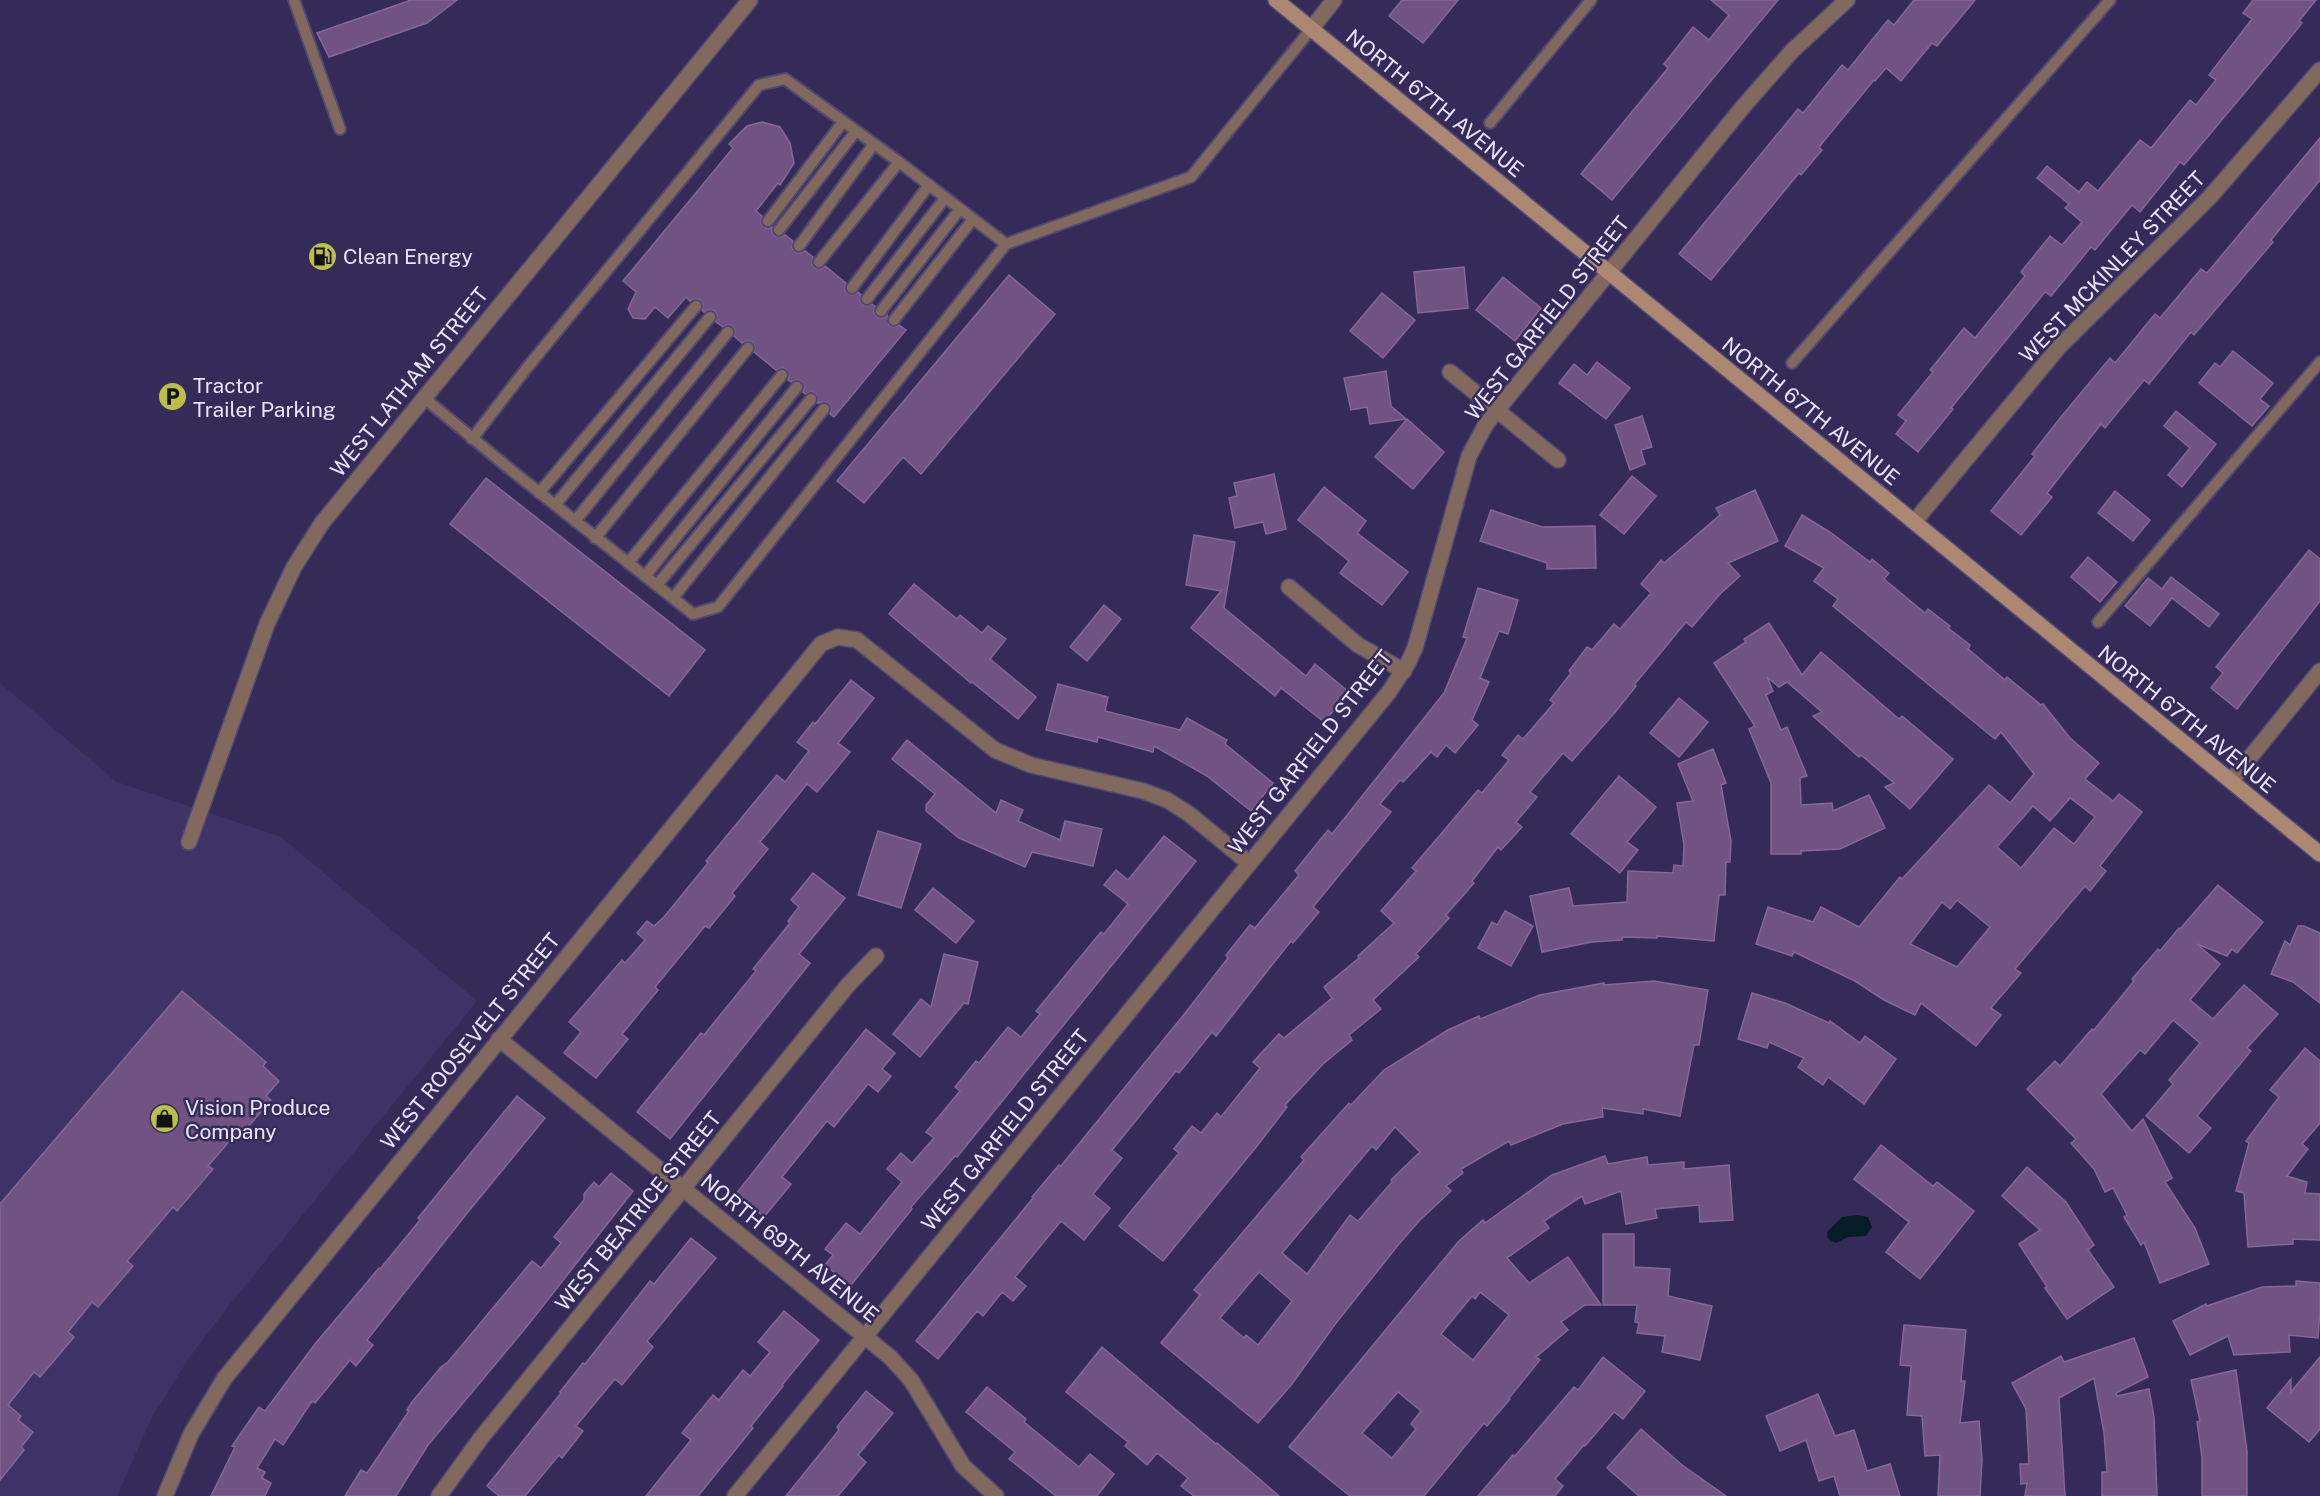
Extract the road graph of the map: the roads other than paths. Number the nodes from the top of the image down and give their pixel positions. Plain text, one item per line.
1 (294, 0) edge
2 (750, 0) edge
3 (1276, 0) edge
4 (1334, 0) edge
5 (1591, 0) edge
6 (1847, 0) edge
7 (2110, 0) edge
8 (1312, 28) junction
9 (2320, 70) edge
10 (843, 122) junction
11 (1490, 123) dead end
12 (340, 129) dead end
13 (856, 131) junction
14 (874, 144) junction
15 (898, 162) junction
16 (929, 185) junction
17 (945, 198) junction
18 (960, 209) junction
19 (973, 219) junction
20 (768, 221) dead end
21 (779, 230) dead end
22 (1006, 244) junction
23 (799, 246) dead end
24 (819, 262) dead end
25 (1608, 272) junction
26 (852, 288) dead end
27 (867, 300) dead end
28 (696, 306) dead end
29 (881, 310) dead end
30 (710, 317) dead end
31 (894, 321) dead end
32 (729, 332) dead end
33 (748, 348) dead end
34 (2320, 362) edge
35 (1792, 363) dead end
36 (1449, 372) dead end
37 (782, 375) dead end
38 (797, 387) dead end
39 (423, 397) junction
40 (811, 399) dead end
41 (824, 409) dead end
42 (1496, 410) junction
43 (472, 439) junction
44 (1558, 460) dead end
45 (539, 493) junction
46 (555, 506) junction
47 (575, 521) junction
48 (1914, 522) junction
49 (595, 538) junction
50 (628, 563) junction
51 (645, 576) junction
52 (657, 585) junction
53 (1288, 587) dead end
54 (673, 598) junction
55 (2098, 622) dead end
56 (1404, 671) junction
57 (2320, 671) edge
58 (2230, 781) junction
59 (189, 842) dead end
60 (2320, 854) edge
61 (1250, 863) junction
62 (876, 956) dead end
63 (499, 1039) junction
64 (683, 1189) junction
65 (864, 1336) junction
66 (165, 1496) edge
67 (439, 1496) edge
68 (735, 1496) edge
69 (996, 1496) edge

1 - 12 lane
2 - 39 street, WEST LATHAM STREET
3 - 8 main road, NORTH 67TH AVENUE
4 - 8 street
5 - 11 lane
6 - 25 street, WEST GARFIELD STREET
7 - 35 lane
8 - 22 lane
8 - 25 main road, NORTH 67TH AVENUE
9 - 48 street, WEST MCKINLEY STREET
10 - 13 lane
10 - 20 lane
10 - 43 lane
13 - 14 lane
13 - 21 lane
14 - 15 lane
14 - 23 lane
15 - 16 lane
15 - 24 lane
16 - 17 lane
16 - 26 lane
17 - 18 lane
17 - 27 lane
18 - 19 lane
18 - 29 lane
19 - 22 lane
19 - 31 lane
22 - 54 lane
25 - 42 street, WEST GARFIELD STREET
25 - 48 main road, NORTH 67TH AVENUE
28 - 45 lane
30 - 46 lane
32 - 47 lane
33 - 49 lane
34 - 55 lane
36 - 42 street
37 - 50 lane
38 - 51 lane
39 - 43 lane
39 - 59 street, WEST LATHAM STREET
40 - 52 lane
41 - 54 lane
42 - 44 street
42 - 56 street, WEST GARFIELD STREET
43 - 45 lane
45 - 46 lane
46 - 47 lane
47 - 49 lane
48 - 58 main road, NORTH 67TH AVENUE
49 - 50 lane
50 - 51 lane
51 - 52 lane
52 - 54 lane
53 - 56 street
56 - 61 street, WEST GARFIELD STREET
57 - 58 street
58 - 60 main road, NORTH 67TH AVENUE
61 - 63 street, WEST ROOSEVELT STREET
61 - 65 street, WEST GARFIELD STREET
62 - 64 street, WEST BEATRICE STREET
63 - 64 street, NORTH 69TH AVENUE
63 - 66 street, WEST ROOSEVELT STREET
64 - 65 street, NORTH 69TH AVENUE
64 - 67 street, WEST BEATRICE STREET
65 - 68 street, WEST GARFIELD STREET
65 - 69 street, NORTH 69TH AVENUE

